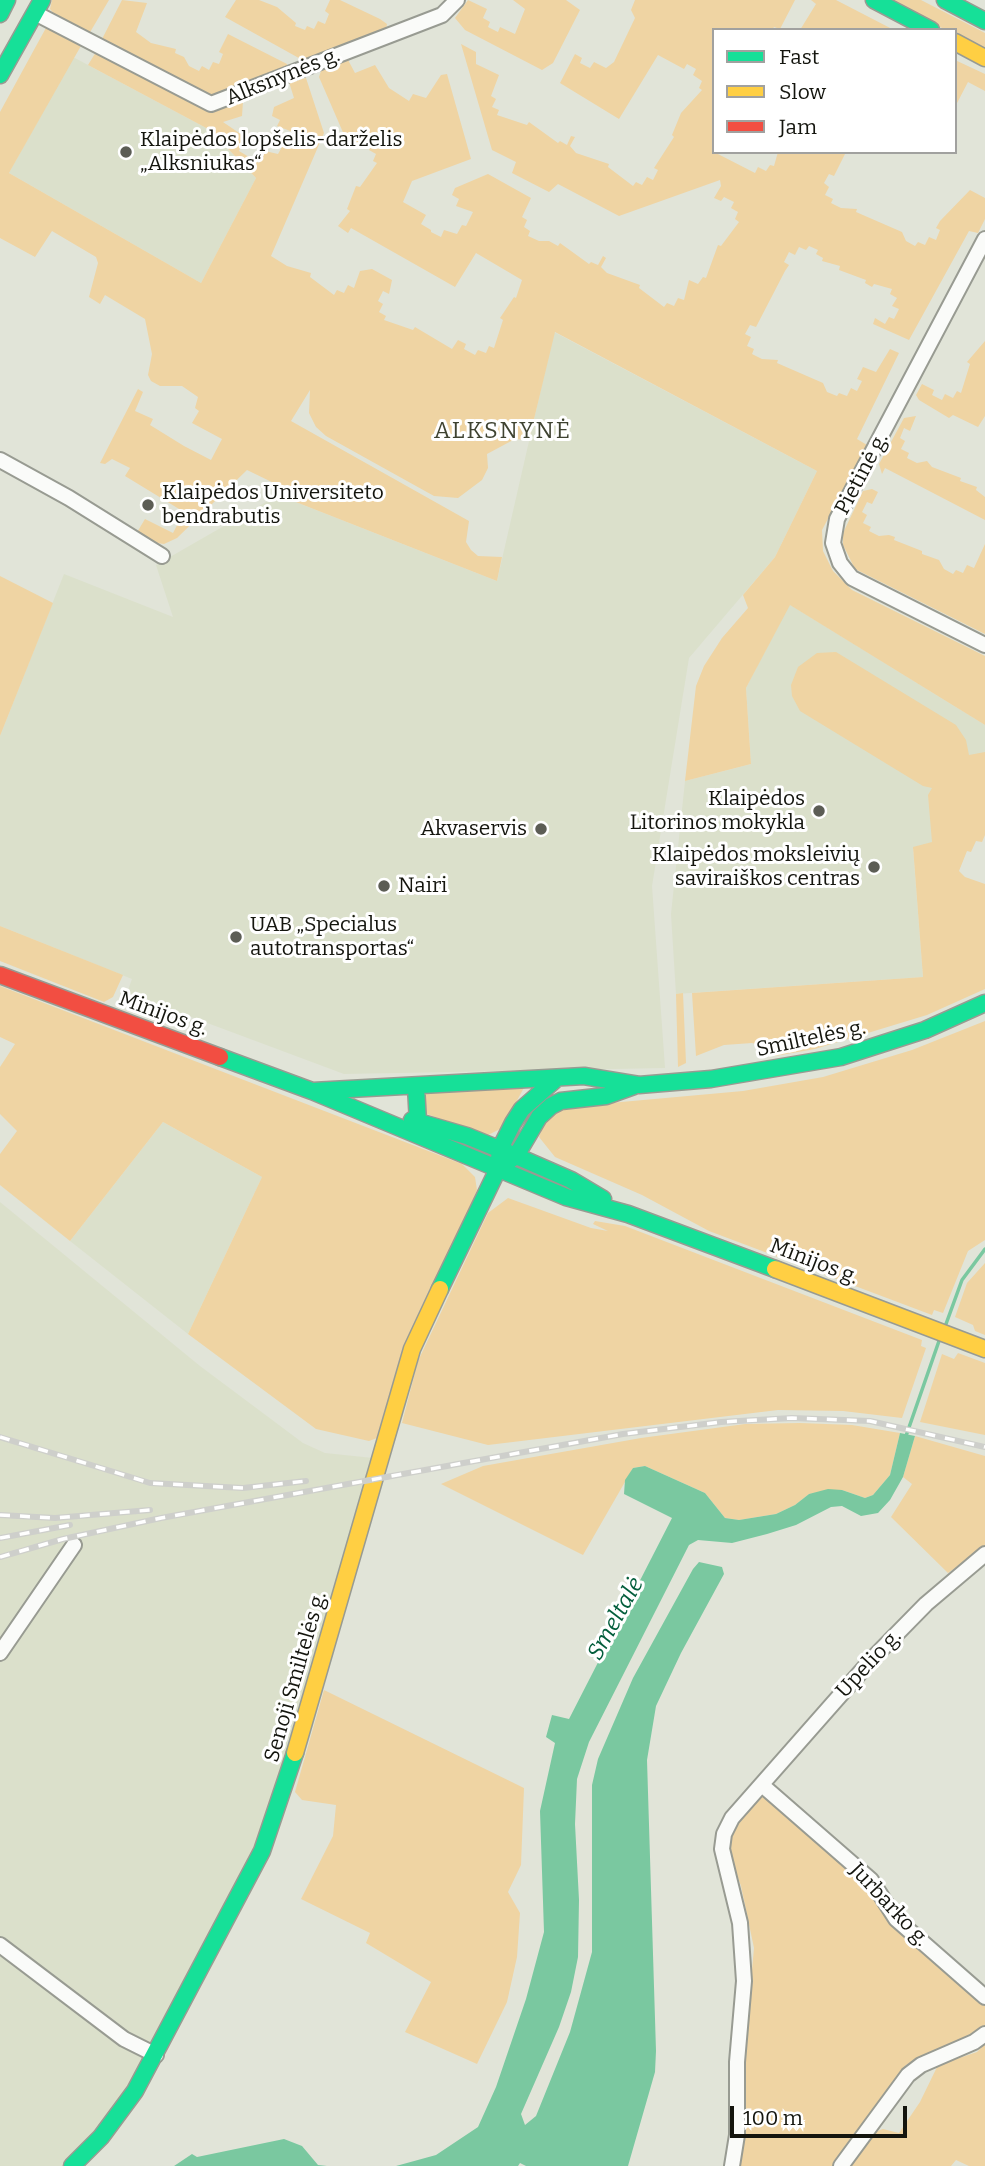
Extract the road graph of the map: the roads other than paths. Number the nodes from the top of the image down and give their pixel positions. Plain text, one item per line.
1 (7, 0) edge
2 (457, 0) edge
3 (874, 0) edge
4 (945, 0) edge
5 (39, 6) edge
6 (0, 14) edge
7 (985, 21) edge
8 (927, 28) edge
9 (957, 43) edge
10 (5, 52) edge
11 (985, 58) edge
12 (0, 75) edge
13 (985, 239) edge
14 (0, 460) edge
15 (162, 556) dead end
16 (985, 645) edge
17 (0, 975) edge
18 (985, 1003) edge
19 (556, 1079) junction
20 (639, 1085) junction
21 (416, 1087) junction
22 (312, 1091) junction
23 (418, 1122) junction
24 (500, 1149) junction
25 (516, 1156) junction
26 (498, 1169) junction
27 (628, 1214) junction
28 (985, 1349) edge
29 (74, 1545) dead end
30 (985, 1554) edge
31 (0, 1653) edge
32 (762, 1785) junction
33 (0, 1945) edge
34 (985, 1997) edge
35 (985, 2034) edge
36 (156, 2055) junction
37 (72, 2166) edge
38 (732, 2166) edge
39 (841, 2166) edge

1 - 6 street
2 - 5 street, Alksnynės g.
3 - 8 street
4 - 7 street
5 - 10 street
9 - 11 street
10 - 12 street
13 - 16 street, Pietinė g.
14 - 15 street
17 - 22 street, Minijos g.
18 - 20 street, Smiltelės g.
19 - 20 street
19 - 21 street
19 - 24 street
20 - 25 street
21 - 22 street
21 - 23 street
22 - 23 street, Minijos g.
22 - 26 street, Minijos g.
23 - 24 street, Minijos g.
24 - 25 street, Minijos g.
24 - 26 street
25 - 26 street
25 - 27 street, Minijos g.
26 - 27 street, Minijos g.
26 - 36 street, Senoji Smiltelės g.
27 - 28 street, Minijos g.
29 - 31 street
30 - 32 street, Upelio g.
32 - 34 street, Jurbarko g.
32 - 38 street, Upelio g.
33 - 36 street
35 - 39 street
36 - 37 street, Senoji Smiltelės g.

